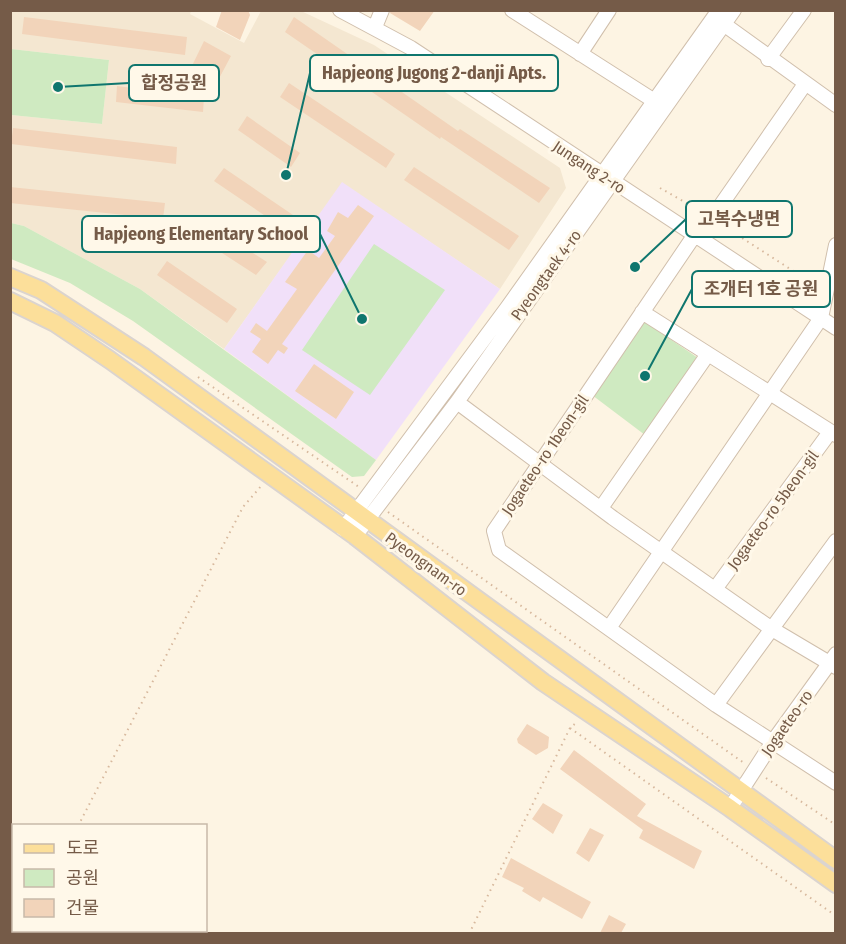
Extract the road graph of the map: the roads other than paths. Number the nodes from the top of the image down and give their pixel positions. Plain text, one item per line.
1 (340, 10) edge
2 (382, 10) edge
3 (512, 10) edge
4 (609, 10) edge
5 (734, 10) edge
6 (804, 10) edge
7 (719, 17) edge
8 (375, 27) junction
9 (580, 54) junction
10 (768, 58) junction
11 (805, 84) junction
12 (656, 102) junction
13 (836, 105) edge
14 (608, 179) junction
15 (696, 237) junction
16 (836, 245) edge
17 (10, 277) edge
18 (10, 301) edge
19 (642, 312) junction
20 (821, 318) junction
21 (836, 328) edge
22 (708, 354) junction
23 (769, 392) junction
24 (457, 402) junction
25 (833, 433) edge
26 (539, 462) junction
27 (601, 508) junction
28 (360, 516) junction
29 (349, 532) junction
30 (836, 541) edge
31 (661, 551) junction
32 (715, 589) junction
33 (609, 628) junction
34 (772, 629) junction
35 (833, 662) edge
36 (716, 705) junction
37 (774, 740) junction
38 (836, 783) edge
39 (740, 792) junction
40 (730, 808) junction
41 (836, 860) edge
42 (836, 884) edge

1 - 8 street, Jungang 2-ro
2 - 8 street
3 - 9 street
4 - 9 street
5 - 7 street, Pyeongtaek 4-ro
6 - 10 street
7 - 10 street
7 - 12 street, Pyeongtaek 4-ro
7 - 14 street, Pyeongtaek 4-ro
8 - 14 street, Jungang 2-ro
9 - 12 street
10 - 11 street
11 - 13 street
11 - 15 street, Jogaeteo-ro 1beon-gil
12 - 14 street, Pyeongtaek 4-ro
14 - 15 street, Jungang 2-ro
14 - 24 street, Pyeongtaek 4-ro
14 - 28 street, Pyeongtaek 4-ro
15 - 19 street, Jogaeteo-ro 1beon-gil
15 - 20 street, Jungang 2-ro
16 - 20 street
17 - 28 main road, Pyeongnam-ro
18 - 29 main road, Pyeongnam-ro
19 - 22 street
19 - 26 street, Jogaeteo-ro 1beon-gil
20 - 21 street, Jungang 2-ro
20 - 23 street
22 - 23 street
22 - 27 street
23 - 25 street
23 - 31 street
24 - 26 street
24 - 28 street, Pyeongtaek 4-ro
25 - 32 street, Jogaeteo-ro 5beon-gil
26 - 27 street
26 - 33 street, Jogaeteo-ro 1beon-gil
27 - 31 street
28 - 29 street, Pyeongtaek 4-ro
28 - 39 main road, Pyeongnam-ro
29 - 40 main road, Pyeongnam-ro
30 - 34 street
31 - 32 street
31 - 33 street
32 - 34 street
33 - 36 street, Jogaeteo-ro 1beon-gil
34 - 35 street
34 - 36 street
35 - 37 street, Jogaeteo-ro
36 - 37 street, Jogaeteo-ro 1beon-gil
37 - 38 street, Jogaeteo-ro 1beon-gil
37 - 39 street, Jogaeteo-ro
39 - 40 street, Jogaeteo-ro
39 - 41 main road, Pyeongnam-ro
40 - 42 main road, Pyeongnam-ro

